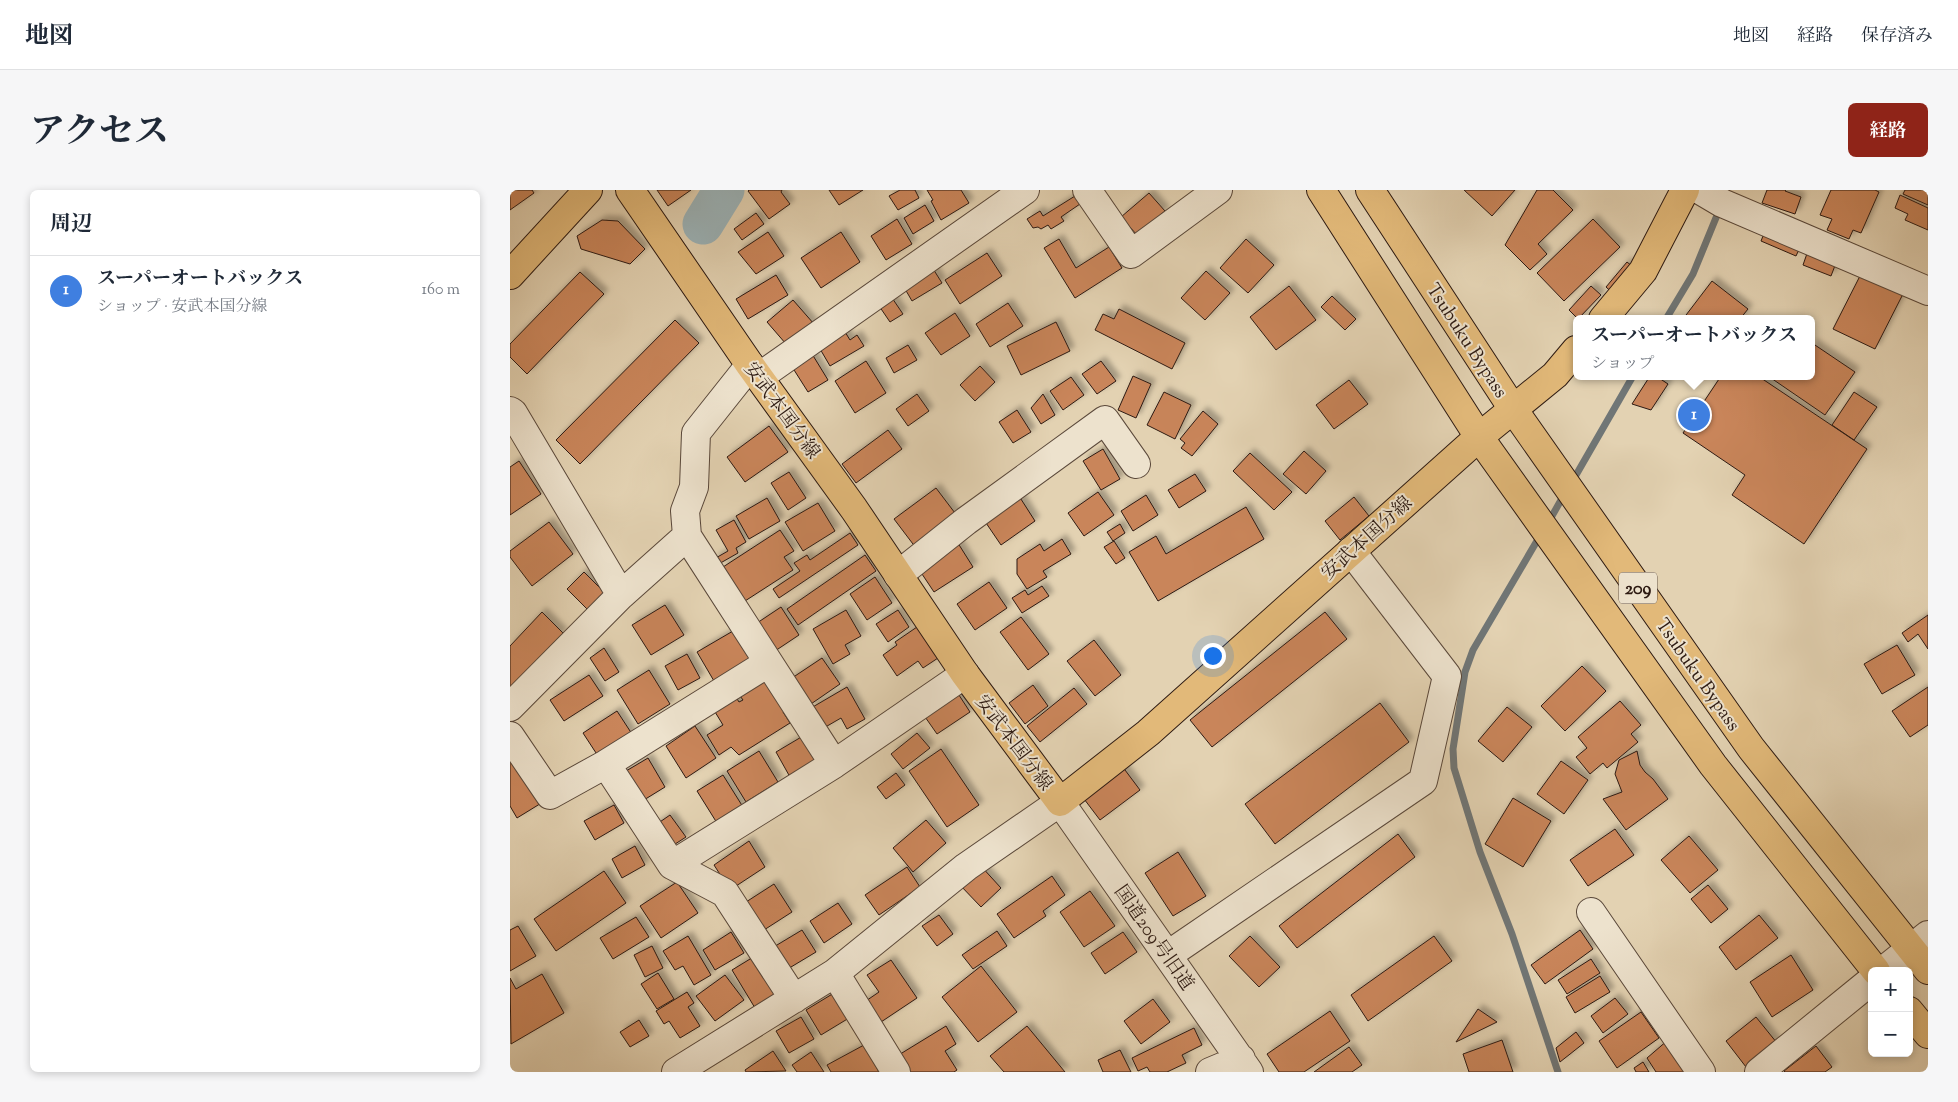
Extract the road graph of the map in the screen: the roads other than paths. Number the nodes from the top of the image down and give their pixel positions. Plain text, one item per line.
1 (588, 190) edge
2 (630, 190) edge
3 (1026, 190) edge
4 (1087, 190) edge
5 (1218, 190) edge
6 (1321, 190) edge
7 (1370, 190) edge
8 (1685, 190) edge
9 (1700, 190) edge
10 (510, 275) edge
11 (1928, 291) edge
12 (1605, 315) edge
13 (1573, 354) edge
14 (754, 371) junction
15 (1513, 409) junction
16 (510, 411) edge
17 (1479, 437) junction
18 (1136, 464) dead end
19 (687, 536) junction
20 (1351, 551) junction
21 (898, 575) junction
22 (621, 595) junction
23 (768, 663) junction
24 (965, 674) junction
25 (510, 707) edge
26 (510, 736) edge
27 (606, 764) junction
28 (834, 764) junction
29 (1060, 802) junction
30 (672, 864) junction
31 (1591, 912) dead end
32 (1920, 942) edge
33 (1168, 954) junction
34 (1873, 967) edge
35 (1888, 967) edge
36 (1928, 970) edge
37 (835, 973) junction
38 (1868, 983) edge
39 (794, 999) junction
40 (1910, 1012) edge
41 (1928, 1034) edge
42 (1245, 1066) edge
43 (676, 1072) edge
44 (896, 1072) edge
45 (1210, 1072) edge
46 (1701, 1072) edge
47 (1759, 1072) edge

1 - 10 main road
2 - 14 main road, 安武本国分線
3 - 14 street
4 - 5 street
6 - 17 main road, 209
7 - 15 main road, Tsubuku Bypass / 209
8 - 12 main road
9 - 11 street
13 - 15 main road, 安武本国分線
14 - 19 street
14 - 21 main road, 安武本国分線
15 - 17 main road, 安武本国分線
15 - 32 main road, Tsubuku Bypass / 209
16 - 22 street
17 - 20 main road, 安武本国分線
17 - 34 main road, 209
18 - 21 street
19 - 22 street
19 - 23 street
20 - 29 main road, 安武本国分線
20 - 33 street
21 - 24 main road, 安武本国分線
22 - 25 street
23 - 27 street
23 - 28 street
24 - 28 street
24 - 29 main road, 安武本国分線
26 - 27 street
27 - 30 street
28 - 30 street
29 - 33 street, 国道209号旧道
29 - 37 street
30 - 39 street
31 - 46 street
32 - 35 street
32 - 36 main road, Tsubuku Bypass / 209
33 - 42 street, 国道209号旧道
37 - 39 street
37 - 44 street
38 - 47 street
39 - 43 street
40 - 41 main road
42 - 45 street

